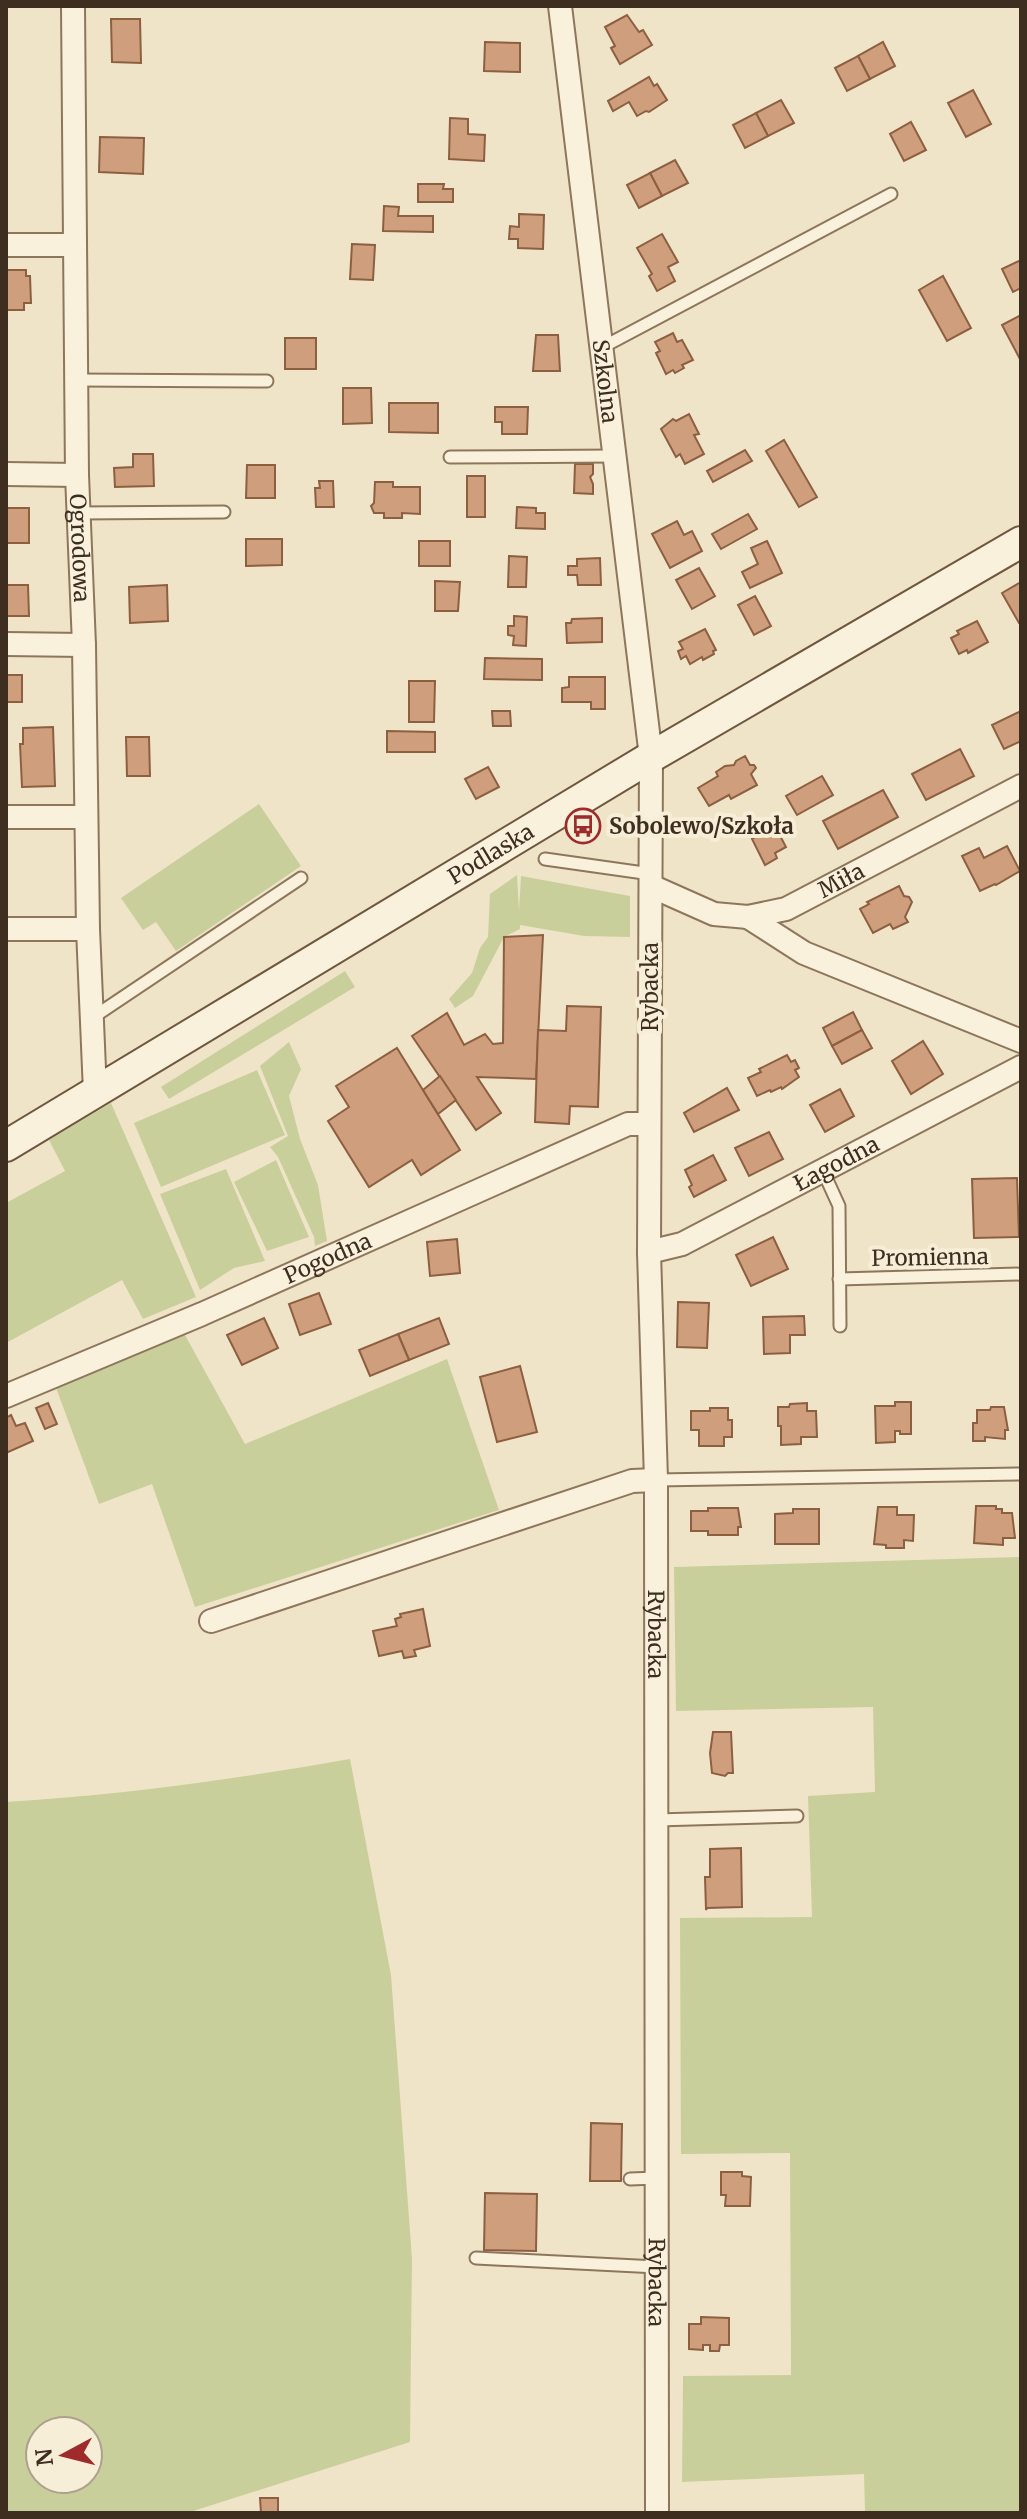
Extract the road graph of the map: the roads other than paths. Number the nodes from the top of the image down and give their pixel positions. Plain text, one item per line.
1 (73, 6) edge
2 (560, 6) edge
3 (891, 194) dead end
4 (6, 245) edge
5 (75, 245) junction
6 (601, 348) junction
7 (76, 380) junction
8 (267, 381) dead end
9 (615, 456) junction
10 (450, 457) dead end
11 (6, 474) edge
12 (77, 475) junction
13 (224, 512) dead end
14 (78, 513) junction
15 (1021, 542) edge
16 (6, 644) edge
17 (84, 645) junction
18 (651, 757) junction
19 (1021, 786) edge
20 (6, 817) edge
21 (86, 817) junction
22 (545, 859) dead end
23 (301, 878) dead end
24 (651, 880) junction
25 (748, 917) junction
26 (6, 929) edge
27 (88, 929) junction
28 (91, 1019) junction
29 (1021, 1041) edge
30 (1021, 1067) edge
31 (95, 1092) junction
32 (649, 1124) junction
33 (6, 1145) edge
34 (823, 1171) junction
35 (649, 1252) junction
36 (1021, 1274) edge
37 (839, 1279) junction
38 (840, 1326) dead end
39 (6, 1396) edge
40 (1021, 1474) edge
41 (656, 1480) junction
42 (211, 1621) dead end
43 (797, 1816) dead end
44 (656, 1820) junction
45 (657, 2178) junction
46 (630, 2179) dead end
47 (476, 2258) dead end
48 (657, 2267) junction
49 (657, 2513) edge

1 - 5 street, Ogrodowa
2 - 6 street, Szkolna
3 - 6 lane
4 - 5 street
5 - 7 street, Ogrodowa
6 - 9 street, Szkolna
7 - 8 lane
7 - 12 street, Ogrodowa
9 - 10 lane
9 - 18 street, Szkolna
11 - 12 street
12 - 14 street, Ogrodowa
13 - 14 lane
14 - 17 street, Ogrodowa
15 - 18 street, Podlaska
16 - 17 street
17 - 21 street, Ogrodowa
18 - 24 street, Rybacka
18 - 31 street, Podlaska
19 - 25 street, Miła
20 - 21 street
21 - 27 street, Ogrodowa
22 - 24 lane
23 - 28 lane
24 - 25 street, Miła
24 - 32 street, Rybacka
25 - 29 street
26 - 27 street
27 - 28 street, Ogrodowa
28 - 31 street, Ogrodowa
30 - 34 street, Łagodna
31 - 33 street, Podlaska
32 - 35 street, Rybacka
32 - 39 street, Pogodna
34 - 35 street, Łagodna
34 - 37 lane, Promienna
35 - 41 street, Rybacka
36 - 37 lane, Promienna
37 - 38 lane, Promienna
40 - 41 lane
41 - 42 street
41 - 44 street, Rybacka
43 - 44 lane
44 - 45 street, Rybacka
45 - 46 lane
45 - 48 street, Rybacka
47 - 48 lane
48 - 49 street, Rybacka

